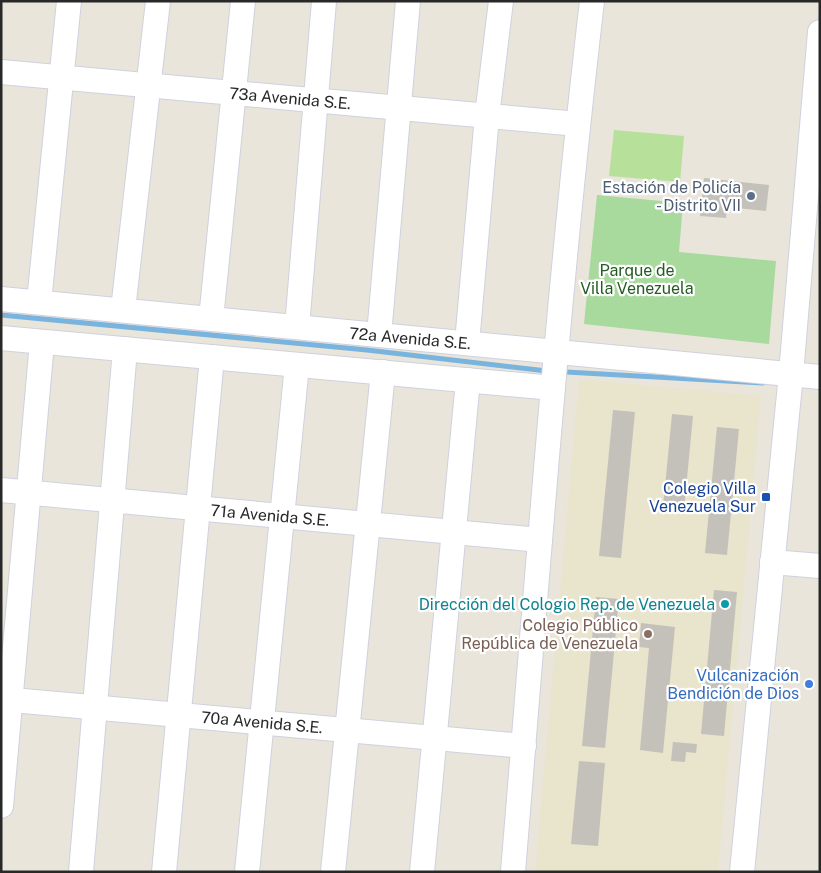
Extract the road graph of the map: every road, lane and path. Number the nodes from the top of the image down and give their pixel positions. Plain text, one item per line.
1 (68, 1) edge
2 (158, 1) edge
3 (243, 1) edge
4 (324, 1) edge
5 (408, 1) edge
6 (501, 1) edge
7 (592, 1) edge
8 (820, 32) edge
9 (1, 72) edge
10 (61, 77) junction
11 (148, 85) junction
12 (234, 92) junction
13 (316, 100) junction
14 (399, 108) junction
15 (487, 116) junction
16 (578, 124) junction
17 (1, 299) edge
18 (39, 302) junction
19 (123, 310) junction
20 (211, 319) junction
21 (297, 327) junction
22 (379, 335) junction
23 (1, 338) edge
24 (42, 342) junction
25 (467, 343) junction
26 (125, 349) junction
27 (557, 352) junction
28 (212, 357) junction
29 (297, 365) junction
30 (383, 372) junction
31 (790, 374) junction
32 (820, 377) edge
33 (468, 380) junction
34 (553, 388) junction
35 (1, 490) edge
36 (29, 492) junction
37 (112, 500) junction
38 (198, 508) junction
39 (282, 516) junction
40 (368, 524) junction
41 (454, 532) junction
42 (540, 540) junction
43 (772, 562) junction
44 (820, 566) edge
45 (6, 699) edge
46 (95, 707) junction
47 (178, 715) junction
48 (262, 722) junction
49 (347, 730) junction
50 (434, 738) junction
51 (524, 746) junction
52 (1, 806) edge
53 (81, 872) edge
54 (164, 872) edge
55 (247, 872) edge
56 (333, 872) edge
57 (422, 872) edge
58 (513, 872) edge
59 (742, 872) edge

1 - 10 street
2 - 11 street
3 - 12 street
4 - 13 street
5 - 14 street
6 - 15 street
7 - 16 street
8 - 31 street
9 - 10 street, 73a Avenida S.E.
10 - 11 street, 73a Avenida S.E.
10 - 18 street
11 - 12 street, 73a Avenida S.E.
11 - 19 street
12 - 13 street, 73a Avenida S.E.
12 - 20 street
13 - 14 street, 73a Avenida S.E.
13 - 21 street
14 - 15 street, 73a Avenida S.E.
14 - 22 street
15 - 16 street, 73a Avenida S.E.
15 - 25 street
16 - 27 street
17 - 18 street, 72a Avenida S.E.
18 - 19 street, 72a Avenida S.E.
19 - 20 street, 72a Avenida S.E.
20 - 21 street, 72a Avenida S.E.
21 - 22 street, 72a Avenida S.E.
22 - 25 street, 72a Avenida S.E.
23 - 24 street
24 - 26 street
24 - 36 street
25 - 27 street, 72a Avenida S.E.
26 - 28 street
26 - 37 street
27 - 31 street, 72a Avenida S.E.
27 - 34 street
28 - 29 street
28 - 38 street
29 - 30 street
29 - 39 street
30 - 33 street
30 - 40 street
31 - 32 street, 72a Avenida S.E.
31 - 43 street
33 - 34 street
33 - 41 street
34 - 42 street
35 - 36 street, 71a Avenida S.E.
36 - 37 street, 71a Avenida S.E.
36 - 45 street
37 - 38 street, 71a Avenida S.E.
37 - 46 street
38 - 39 street, 71a Avenida S.E.
38 - 47 street
39 - 40 street, 71a Avenida S.E.
39 - 48 street
40 - 41 street, 71a Avenida S.E.
40 - 49 street
41 - 42 street, 71a Avenida S.E.
41 - 50 street
42 - 51 street
43 - 44 street
43 - 59 street
45 - 46 street, 70a Avenida S.E.
45 - 52 street
46 - 47 street, 70a Avenida S.E.
46 - 53 street
47 - 48 street, 70a Avenida S.E.
47 - 54 street
48 - 49 street, 70a Avenida S.E.
48 - 55 street
49 - 50 street, 70a Avenida S.E.
49 - 56 street
50 - 51 street, 70a Avenida S.E.
50 - 57 street
51 - 58 street

